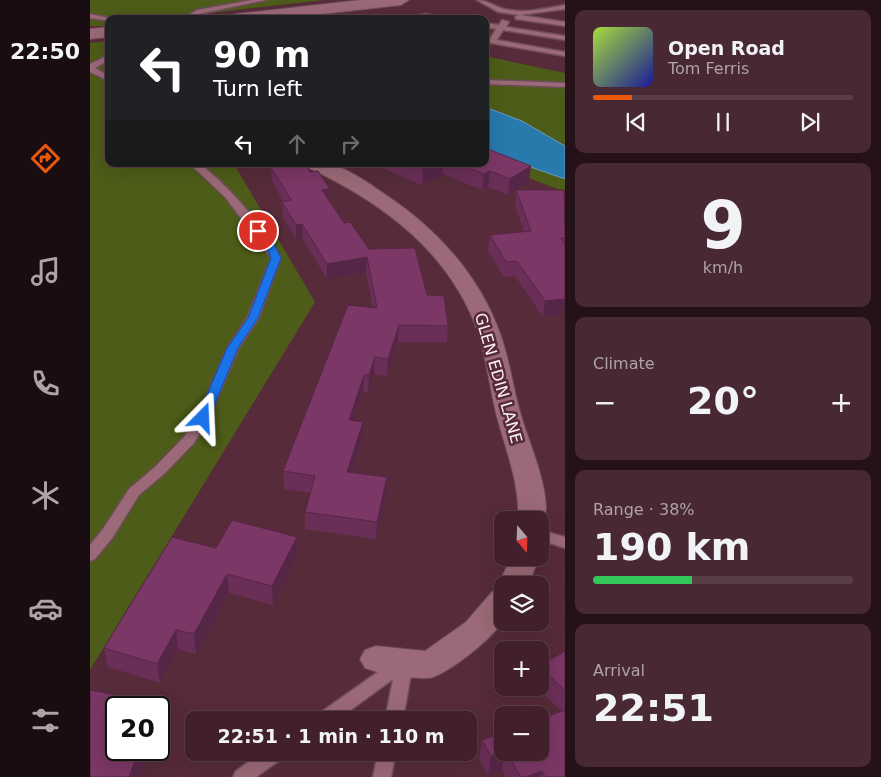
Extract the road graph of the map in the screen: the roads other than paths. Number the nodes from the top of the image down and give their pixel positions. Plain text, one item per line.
1 (263, 0) edge
2 (402, 0) edge
3 (480, 0) edge
4 (565, 9) edge
5 (510, 14) junction
6 (194, 15) edge
7 (270, 15) edge
8 (90, 16) edge
9 (105, 18) edge
10 (565, 24) edge
11 (489, 26) edge
12 (501, 28) junction
13 (105, 32) edge
14 (90, 34) edge
15 (565, 38) edge
16 (489, 40) edge
17 (489, 41) edge
18 (565, 54) edge
19 (105, 59) edge
20 (105, 77) edge
21 (489, 82) edge
22 (565, 85) edge
23 (198, 167) edge
24 (321, 167) edge
25 (534, 511) edge
26 (549, 539) edge
27 (565, 543) edge
28 (90, 555) edge
29 (494, 610) edge
30 (376, 658) dead end
31 (405, 662) junction
32 (336, 711) edge
33 (396, 711) edge
34 (264, 761) edge
35 (385, 761) edge
36 (242, 777) edge
37 (382, 777) edge

1 - 6 lane
2 - 7 street
3 - 5 lane
4 - 5 lane
5 - 10 lane
5 - 12 lane
8 - 9 lane
11 - 12 lane
12 - 15 lane
12 - 16 lane
13 - 14 street
17 - 18 lane
19 - 20 lane
21 - 22 lane
23 - 28 lane
24 - 25 street, GLEN EDIN LANE
26 - 27 lane
29 - 31 street
30 - 31 street
31 - 32 lane
31 - 33 lane
34 - 36 lane
35 - 37 lane

